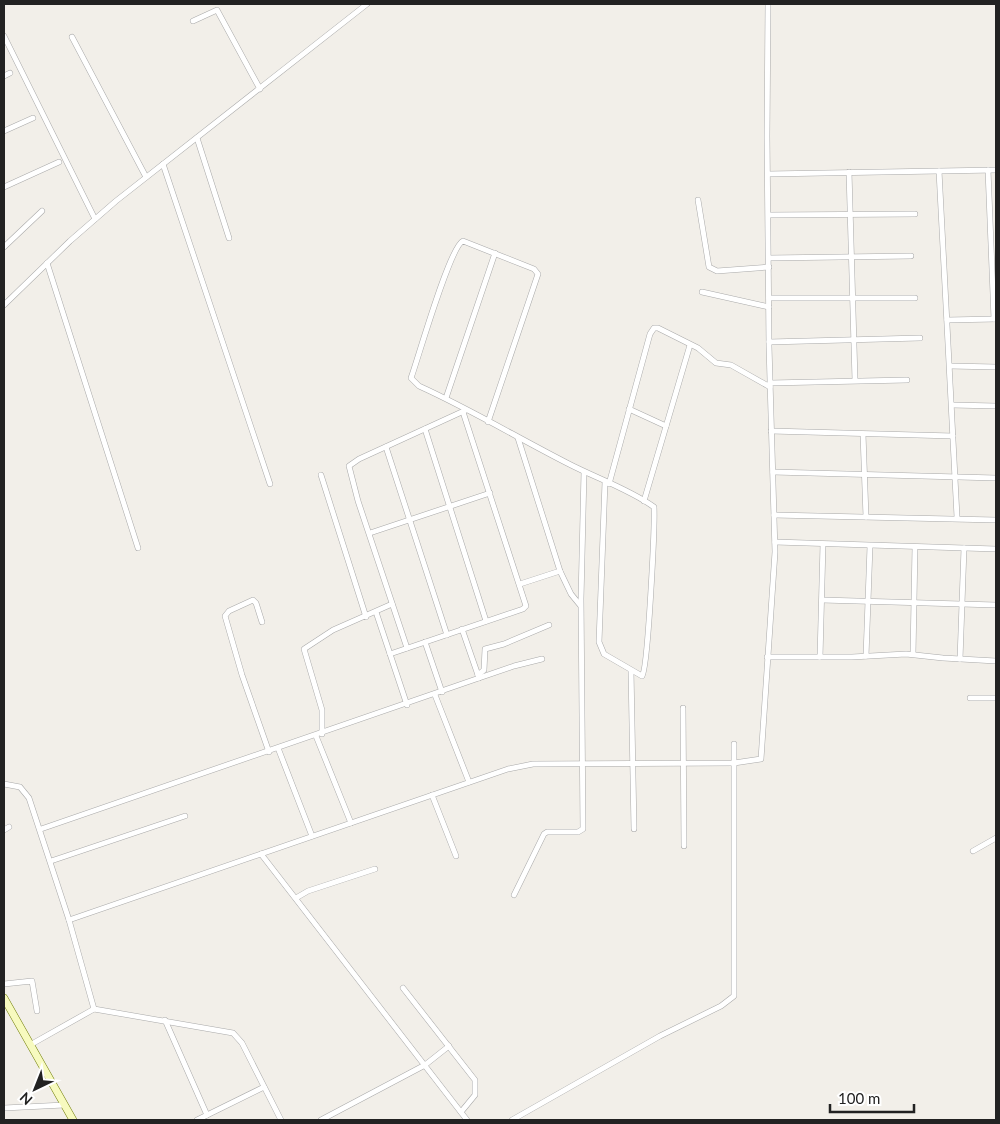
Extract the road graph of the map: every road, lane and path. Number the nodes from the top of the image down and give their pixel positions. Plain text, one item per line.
1 (367, 4) edge
2 (768, 4) edge
3 (193, 21) dead end
4 (4, 36) edge
5 (72, 36) dead end
6 (10, 73) dead end
7 (4, 76) edge
8 (260, 88) junction
9 (33, 118) dead end
10 (4, 131) edge
11 (197, 138) junction
12 (59, 162) dead end
13 (163, 164) junction
14 (988, 170) junction
15 (996, 170) edge
16 (940, 171) junction
17 (849, 172) junction
18 (768, 174) junction
19 (146, 177) junction
20 (4, 186) edge
21 (698, 200) dead end
22 (42, 211) dead end
23 (850, 214) junction
24 (915, 214) dead end
25 (769, 215) junction
26 (95, 219) junction
27 (229, 238) dead end
28 (4, 247) edge
29 (495, 253) junction
30 (911, 256) dead end
31 (852, 257) junction
32 (769, 258) junction
33 (47, 263) junction
34 (769, 267) junction
35 (702, 292) dead end
36 (769, 298) junction
37 (853, 298) junction
38 (915, 298) dead end
39 (4, 305) edge
40 (769, 306) junction
41 (995, 319) edge
42 (947, 320) junction
43 (920, 338) dead end
44 (854, 339) junction
45 (769, 342) junction
46 (690, 344) junction
47 (950, 366) junction
48 (996, 367) edge
49 (855, 380) junction
50 (907, 380) dead end
51 (770, 385) junction
52 (446, 398) junction
53 (952, 405) junction
54 (996, 406) edge
55 (629, 409) junction
56 (465, 411) junction
57 (488, 422) junction
58 (666, 426) junction
59 (425, 429) junction
60 (771, 431) junction
61 (863, 434) junction
62 (953, 436) junction
63 (518, 437) junction
64 (386, 447) junction
65 (584, 472) junction
66 (773, 472) junction
67 (321, 474) dead end
68 (865, 474) junction
69 (956, 477) junction
70 (996, 478) edge
71 (607, 483) junction
72 (270, 484) dead end
73 (490, 492) junction
74 (644, 501) junction
75 (450, 506) junction
76 (774, 515) junction
77 (866, 517) junction
78 (957, 517) junction
79 (409, 519) junction
80 (996, 520) edge
81 (370, 533) junction
82 (775, 542) junction
83 (823, 544) junction
84 (870, 546) junction
85 (915, 547) junction
86 (138, 548) dead end
87 (964, 548) junction
88 (996, 549) edge
89 (560, 571) junction
90 (520, 584) junction
91 (822, 600) junction
92 (869, 602) junction
93 (915, 603) junction
94 (392, 604) junction
95 (961, 604) junction
96 (581, 605) junction
97 (996, 605) edge
98 (376, 612) junction
99 (366, 617) junction
100 (486, 621) junction
101 (262, 622) dead end
102 (550, 625) dead end
103 (462, 629) junction
104 (447, 635) junction
105 (425, 642) junction
106 (407, 648) junction
107 (390, 654) junction
108 (913, 654) junction
109 (866, 656) junction
110 (767, 657) junction
111 (820, 657) junction
112 (542, 659) dead end
113 (960, 659) junction
114 (996, 660) edge
115 (631, 671) junction
116 (478, 677) junction
117 (442, 692) junction
118 (435, 695) junction
119 (970, 698) dead end
120 (996, 698) edge
121 (407, 705) junction
122 (683, 708) dead end
123 (319, 735) junction
124 (734, 744) dead end
125 (278, 748) junction
126 (269, 752) junction
127 (632, 763) junction
128 (683, 763) junction
129 (734, 763) junction
130 (582, 764) junction
131 (469, 782) junction
132 (4, 784) edge
133 (432, 795) junction
134 (185, 816) dead end
135 (352, 823) junction
136 (10, 827) dead end
137 (634, 829) dead end
138 (4, 830) edge
139 (41, 830) junction
140 (312, 836) junction
141 (996, 838) edge
142 (684, 846) dead end
143 (972, 852) dead end
144 (261, 854) junction
145 (456, 856) dead end
146 (51, 861) junction
147 (375, 870) dead end
148 (514, 895) dead end
149 (296, 898) junction
150 (69, 920) junction
151 (4, 984) edge
152 (403, 988) dead end
153 (4, 998) edge
154 (94, 1009) junction
155 (38, 1010) dead end
156 (165, 1020) junction
157 (30, 1045) junction
158 (449, 1046) junction
159 (425, 1065) junction
160 (264, 1086) junction
161 (64, 1105) junction
162 (4, 1108) edge
163 (461, 1112) junction
164 (207, 1115) junction
165 (73, 1120) edge
166 (197, 1120) edge
167 (281, 1120) edge
168 (321, 1120) edge
169 (467, 1120) edge
170 (512, 1120) edge

1 - 8 street
2 - 18 street
3 - 8 street
4 - 26 street
5 - 19 street
6 - 7 street
8 - 11 street
9 - 10 street
11 - 13 street
11 - 27 street
12 - 20 street
13 - 19 street
13 - 72 street
14 - 15 street
14 - 16 street
14 - 41 street
16 - 17 street
16 - 42 street
17 - 18 street
17 - 23 street
18 - 25 street
19 - 26 street
21 - 34 street
22 - 28 street
23 - 24 street
23 - 25 street
23 - 31 street
25 - 32 street
26 - 33 street
29 - 52 street
29 - 52 street
29 - 57 street
30 - 31 street
31 - 32 street
31 - 37 street
32 - 34 street
33 - 39 street
33 - 86 street
34 - 36 street
35 - 40 street
36 - 37 street
36 - 40 street
37 - 38 street
37 - 44 street
40 - 45 street
41 - 42 street
42 - 47 street
43 - 44 street
44 - 45 street
44 - 49 street
45 - 51 street
46 - 51 street
46 - 55 street
46 - 58 street
47 - 48 street
47 - 53 street
49 - 50 street
49 - 51 street
51 - 60 street
52 - 56 street
53 - 54 street
53 - 62 street
55 - 58 street
55 - 71 street
56 - 57 street
56 - 59 street
56 - 73 street
57 - 63 street
58 - 74 street
59 - 64 street
59 - 75 street
60 - 61 street
60 - 66 street
61 - 62 street
61 - 68 street
62 - 69 street
63 - 65 street
63 - 89 street
64 - 79 street
64 - 81 street
65 - 71 street
65 - 96 street
66 - 68 street
66 - 76 street
67 - 99 street
68 - 69 street
68 - 77 street
69 - 70 street
69 - 78 street
71 - 74 street
71 - 115 street
73 - 75 street
73 - 90 street
74 - 115 street
75 - 79 street
75 - 100 street
76 - 77 street
76 - 82 street
77 - 78 street
78 - 80 street
79 - 81 street
79 - 104 street
81 - 94 street
82 - 83 street
82 - 110 street
83 - 84 street
83 - 91 street
84 - 85 street
84 - 92 street
85 - 87 street
85 - 93 street
87 - 88 street
87 - 95 street
89 - 90 street
89 - 96 street
90 - 100 street
91 - 92 street
91 - 111 street
92 - 93 street
92 - 109 street
93 - 95 street
93 - 108 street
94 - 98 street
94 - 106 street
95 - 97 street
95 - 113 street
96 - 130 street
98 - 99 street
98 - 107 street
99 - 123 street
100 - 103 street
101 - 126 street
102 - 116 street
103 - 104 street
103 - 116 street
104 - 105 street
105 - 106 street
105 - 117 street
106 - 107 street
107 - 121 street
108 - 109 street
108 - 113 street
109 - 111 street
110 - 111 street
110 - 129 street
112 - 116 street
113 - 114 street
115 - 127 street
116 - 117 street
117 - 118 street
118 - 121 street
118 - 131 street
119 - 120 street
121 - 123 street
122 - 128 street
123 - 125 street
123 - 135 street
124 - 129 street
125 - 126 street
125 - 140 street
126 - 139 street
127 - 128 street
127 - 130 street
127 - 137 street
128 - 129 street
128 - 142 street
129 - 170 street
130 - 131 street
130 - 148 street
131 - 133 street
132 - 139 street
133 - 135 street
133 - 145 street
134 - 146 street
135 - 140 street
136 - 138 street
139 - 146 street
140 - 144 street
141 - 143 street
144 - 149 street
144 - 150 street
146 - 150 street
147 - 149 street
149 - 159 street
150 - 154 street
151 - 155 street
152 - 158 street
153 - 157 street
154 - 156 street
154 - 157 street
156 - 160 street
156 - 164 street
157 - 161 street
158 - 159 street
158 - 163 street
159 - 163 street
159 - 168 street
160 - 164 street
160 - 167 street
161 - 162 street
161 - 165 street
163 - 169 street
164 - 166 street

